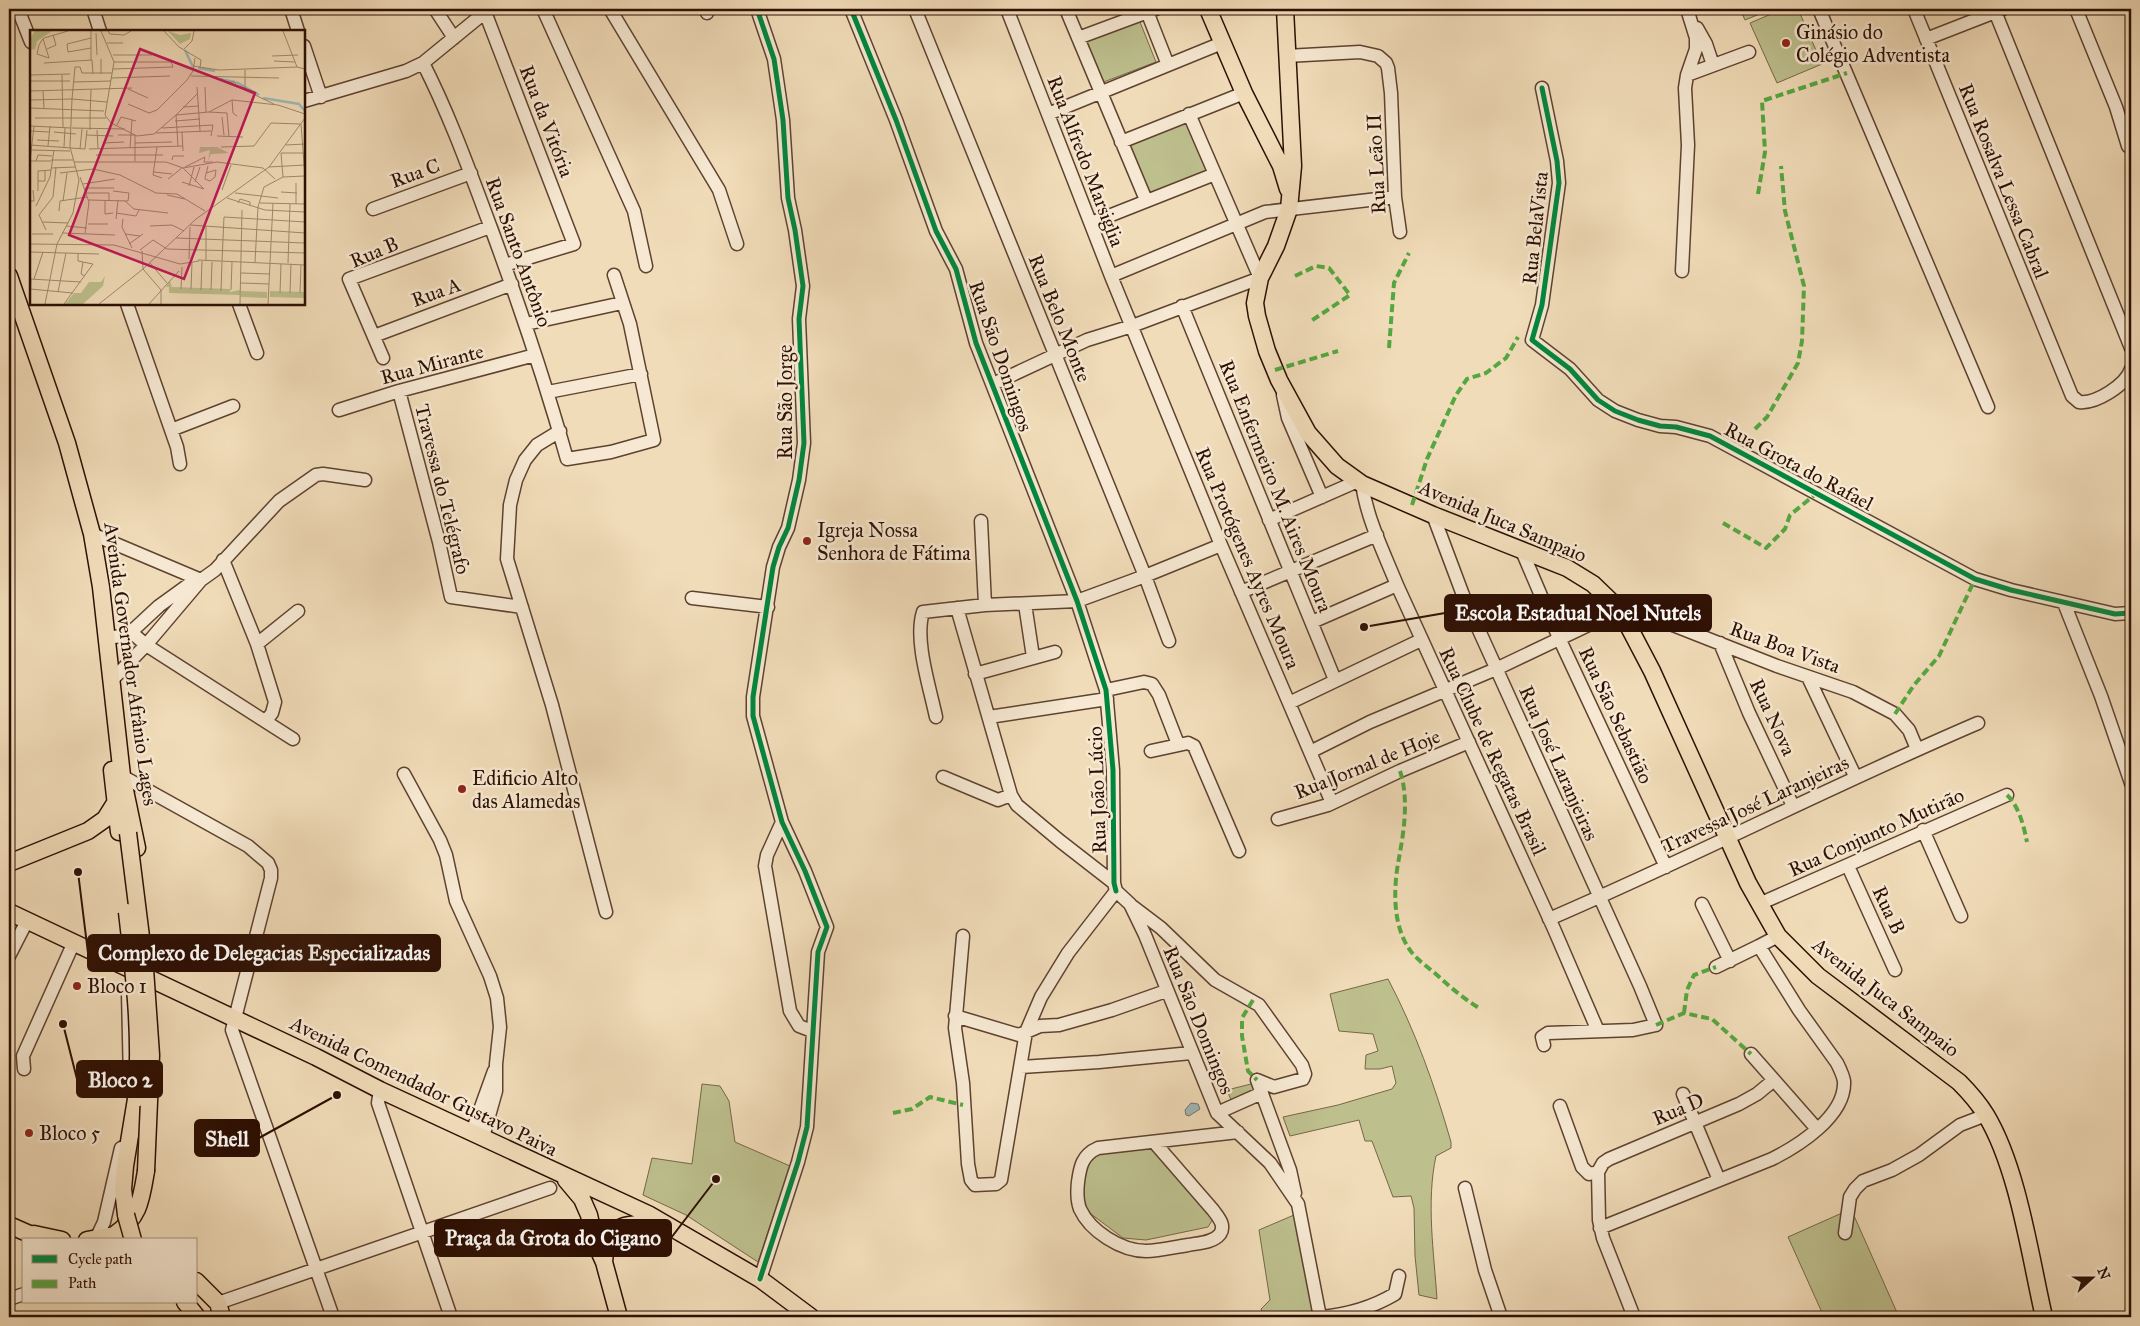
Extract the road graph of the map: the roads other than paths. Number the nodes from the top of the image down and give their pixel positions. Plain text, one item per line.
1 (18, 9) edge
2 (93, 9) edge
3 (291, 9) edge
4 (435, 9) edge
5 (543, 9) edge
6 (610, 9) edge
7 (757, 9) edge
8 (851, 9) edge
9 (915, 9) edge
10 (1006, 9) edge
11 (1066, 9) edge
12 (1208, 9) edge
13 (1285, 9) edge
14 (1687, 9) edge
15 (1819, 9) edge
16 (1914, 9) edge
17 (2076, 9) edge
18 (487, 10) edge
19 (1150, 10) edge
20 (1997, 10) edge
21 (1692, 22) junction
22 (100, 30) edge
23 (298, 30) edge
24 (454, 38) junction
25 (1078, 38) junction
26 (30, 39) edge
27 (1926, 39) junction
28 (1222, 43) junction
29 (305, 49) edge
30 (1749, 52) dead end
31 (1286, 56) junction
32 (423, 63) junction
33 (1168, 65) junction
34 (1713, 65) junction
35 (1686, 75) junction
36 (1542, 88) dead end
37 (1101, 92) junction
38 (1244, 93) junction
39 (321, 97) junction
40 (305, 101) edge
41 (1048, 114) junction
42 (1189, 114) junction
43 (1292, 128) junction
44 (1265, 135) junction
45 (1121, 142) junction
46 (2128, 146) dead end
47 (471, 173) junction
48 (1215, 174) junction
49 (1395, 197) junction
50 (1146, 200) junction
51 (1290, 203) junction
52 (373, 209) dead end
53 (1090, 223) junction
54 (1235, 224) junction
55 (490, 227) junction
56 (1400, 232) dead end
57 (737, 244) dead end
58 (504, 265) junction
59 (646, 266) dead end
60 (1682, 271) dead end
61 (614, 274) dead end
62 (9, 276) edge
63 (1111, 276) junction
64 (1260, 278) junction
65 (512, 284) junction
66 (622, 303) junction
67 (127, 305) edge
68 (239, 305) edge
69 (9, 306) edge
70 (1182, 306) junction
71 (526, 324) junction
72 (1132, 326) junction
73 (374, 336) junction
74 (1532, 340) joint
75 (2131, 348) edge
76 (257, 352) dead end
77 (535, 355) junction
78 (1055, 355) junction
79 (383, 358) dead end
80 (2131, 369) edge
81 (640, 374) junction
82 (1279, 380) junction
83 (993, 384) junction
84 (398, 391) junction
85 (548, 392) junction
86 (233, 406) dead end
87 (1988, 407) dead end
88 (339, 410) dead end
89 (171, 430) junction
90 (560, 431) junction
91 (180, 464) dead end
92 (365, 480) dead end
93 (1360, 483) junction
94 (1322, 497) junction
95 (1434, 515) junction
96 (1269, 520) junction
97 (981, 521) dead end
98 (92, 534) junction
99 (1377, 535) junction
100 (1221, 545) junction
101 (1522, 550) junction
102 (223, 560) junction
103 (1291, 570) junction
104 (1145, 576) junction
105 (201, 580) junction
106 (1397, 585) junction
107 (1241, 592) junction
108 (692, 598) dead end
109 (1077, 602) junction
110 (2064, 603) junction
111 (1025, 604) junction
112 (985, 605) junction
113 (522, 607) junction
114 (768, 608) junction
115 (957, 608) junction
116 (1620, 610) junction
117 (298, 611) dead end
118 (2131, 613) edge
119 (1312, 622) junction
120 (131, 632) junction
121 (107, 638) junction
122 (1559, 638) junction
123 (1421, 640) junction
124 (1169, 641) dead end
125 (1720, 643) junction
126 (257, 644) junction
127 (146, 645) junction
128 (1055, 652) dead end
129 (1033, 657) junction
130 (1496, 669) junction
131 (975, 674) junction
132 (1808, 677) junction
133 (1335, 680) junction
134 (111, 681) junction
135 (1445, 690) junction
136 (1107, 694) junction
137 (1288, 703) junction
138 (936, 717) dead end
139 (989, 717) junction
140 (266, 721) junction
141 (1978, 723) dead end
142 (292, 739) dead end
143 (1469, 742) junction
144 (1178, 744) junction
145 (1917, 749) junction
146 (1150, 752) dead end
147 (1310, 752) junction
148 (404, 774) dead end
149 (122, 776) junction
150 (1855, 776) junction
151 (942, 777) dead end
152 (2131, 782) edge
153 (1011, 795) junction
154 (2007, 795) dead end
155 (115, 803) junction
156 (1332, 803) junction
157 (1793, 806) junction
158 (1278, 819) dead end
159 (782, 822) junction
160 (1923, 830) junction
161 (123, 833) junction
162 (1728, 838) junction
163 (1239, 851) dead end
164 (9, 863) edge
165 (1848, 866) junction
166 (1666, 867) junction
167 (1115, 887) junction
168 (1599, 897) junction
169 (1130, 904) junction
170 (1702, 904) dead end
171 (1759, 904) junction
172 (9, 912) edge
173 (606, 912) dead end
174 (1962, 916) dead end
175 (1548, 919) junction
176 (28, 921) junction
177 (963, 936) dead end
178 (1778, 936) junction
179 (74, 942) junction
180 (1759, 946) junction
181 (9, 956) edge
182 (1730, 961) junction
183 (1716, 967) dead end
184 (128, 968) junction
185 (1895, 970) dead end
186 (153, 980) junction
187 (1166, 991) junction
188 (955, 1016) junction
189 (234, 1018) junction
190 (1598, 1030) junction
191 (812, 1031) junction
192 (1026, 1032) junction
193 (1545, 1039) dead end
194 (1191, 1054) junction
195 (1751, 1054) dead end
196 (1022, 1067) junction
197 (24, 1069) dead end
198 (1774, 1080) junction
199 (380, 1090) junction
200 (1262, 1093) junction
201 (1683, 1094) dead end
202 (1560, 1106) dead end
203 (1217, 1113) junction
204 (1986, 1115) junction
205 (1696, 1122) junction
206 (1817, 1129) junction
207 (1238, 1132) junction
208 (477, 1135) junction
209 (1154, 1142) junction
210 (1598, 1172) junction
211 (563, 1176) junction
212 (1719, 1180) junction
213 (550, 1188) dead end
214 (1465, 1188) dead end
215 (1298, 1204) junction
216 (9, 1225) edge
217 (667, 1227) junction
218 (1600, 1228) junction
219 (421, 1232) junction
220 (1845, 1233) dead end
221 (114, 1235) junction
222 (36, 1236) edge
223 (49, 1238) edge
224 (92, 1238) edge
225 (97, 1238) edge
226 (130, 1238) edge
227 (134, 1238) edge
228 (604, 1262) junction
229 (316, 1269) junction
230 (1399, 1276) dead end
231 (760, 1279) junction
232 (198, 1284) edge
233 (22, 1295) edge
234 (198, 1296) edge
235 (9, 1299) edge
236 (187, 1304) edge
237 (217, 1313) edge
238 (197, 1317) edge
239 (333, 1317) edge
240 (451, 1317) edge
241 (619, 1317) edge
242 (811, 1317) edge
243 (1320, 1317) edge
244 (1501, 1317) edge
245 (1634, 1317) edge
246 (2044, 1317) edge

1 - 26 street
2 - 22 street
3 - 23 street
4 - 24 street
5 - 59 street
6 - 57 street
7 - 114 street, Rua São Jorge
8 - 83 street, Rua São Domingos
9 - 78 street, Rua Belo Monte
10 - 41 street, Rua Alfredo Marsiglia
11 - 25 street
12 - 28 main road
13 - 31 main road, Avenida Juca Sampaio
14 - 21 street
15 - 87 street
16 - 27 street, Rua Rosalva Lessa Cabral
17 - 46 street
18 - 24 street
18 - 58 street, Rua da Vitória
19 - 25 street
19 - 33 street
20 - 27 street
20 - 75 street
21 - 34 street
21 - 35 street
24 - 32 street
25 - 37 street
27 - 80 street, Rua Rosalva Lessa Cabral
28 - 33 street
28 - 38 main road
29 - 39 street
30 - 34 street
31 - 43 main road, Avenida Juca Sampaio
31 - 49 street, Rua Leão II
32 - 39 street
32 - 47 street, Rua Santo Antônio
33 - 37 street
34 - 35 street
35 - 60 street
36 - 74 street, Rua BelaVista
37 - 41 street
37 - 45 street
38 - 42 street
38 - 44 main road
39 - 40 street
41 - 53 street, Rua Alfredo Marsiglia
42 - 45 street
42 - 48 street
43 - 44 main road
43 - 51 main road, Avenida Juca Sampaio
44 - 51 main road
45 - 50 street
47 - 52 street, Rua C
47 - 55 street, Rua Santo Antônio
48 - 50 street
48 - 54 street
49 - 51 street
49 - 56 street, Rua Leão II
50 - 53 street
51 - 54 street
51 - 64 main road, Avenida Juca Sampaio
53 - 63 street, Rua Alfredo Marsiglia
54 - 63 street
54 - 64 street
55 - 58 street, Rua Santo Antônio
55 - 73 street, Rua B
58 - 65 street, Rua Santo Antônio
61 - 66 street
62 - 98 main road, Avenida Governador Afrânio Lages
63 - 72 street, Rua Alfredo Marsiglia
64 - 70 street
64 - 82 main road, Avenida Juca Sampaio
65 - 71 street, Rua Santo Antônio
65 - 73 street, Rua A
66 - 71 street
66 - 81 street
67 - 89 street
68 - 76 street
69 - 155 main road, Avenida Governador Afrânio Lages
70 - 72 street
70 - 96 street, Rua Enfermeiro M. Aires Moura
71 - 77 street, Rua Santo Antônio
72 - 78 street
72 - 100 street, Rua Protógenes Ayres Moura
73 - 79 street, Rua B
74 - 110 street, Rua Grota do Rafael
77 - 84 street, Rua Mirante
77 - 85 street, Rua Santo Antônio
78 - 83 street
78 - 104 street, Rua Belo Monte
81 - 85 street
81 - 90 street, Rua Santo Antônio
82 - 93 main road, Avenida Juca Sampaio
82 - 94 street
83 - 109 street, Rua São Domingos
84 - 88 street, Rua Mirante
84 - 113 street, Travessa do Telégrafo
85 - 90 street, Rua Santo Antônio
86 - 89 street
89 - 91 street
90 - 113 street
92 - 102 street
93 - 94 street
93 - 95 main road, Avenida Juca Sampaio
93 - 99 street, Rua Clube de Regatas Brasil
94 - 96 street
95 - 101 main road, Avenida Juca Sampaio
95 - 130 street, Rua José Laranjeiras
96 - 103 street, Rua Enfermeiro M. Aires Moura
97 - 112 street
98 - 105 street
98 - 121 main road, Avenida Governador Afrânio Lages
99 - 103 street
99 - 106 street, Rua Clube de Regatas Brasil
100 - 104 street
100 - 107 street, Rua Protógenes Ayres Moura
101 - 116 main road, Avenida Juca Sampaio
101 - 122 street, Rua São Sebastião
102 - 105 street
102 - 126 street
103 - 107 street
103 - 119 street, Rua Enfermeiro M. Aires Moura
104 - 109 street
104 - 124 street, Rua Belo Monte
105 - 120 street
105 - 127 street
106 - 119 street
106 - 123 street, Rua Clube de Regatas Brasil
107 - 137 street, Rua Protógenes Ayres Moura
108 - 114 street
109 - 111 street
109 - 136 street, Rua João Lúcio
110 - 118 street, Rua Grota do Rafael
110 - 152 street
111 - 112 street
111 - 129 street
112 - 115 street
113 - 173 street
114 - 159 street, Rua São Jorge
115 - 131 street
115 - 138 street
116 - 122 street
116 - 125 street, Rua Boa Vista
116 - 162 main road, Avenida Juca Sampaio
117 - 126 street
119 - 133 street, Rua Enfermeiro M. Aires Moura
120 - 121 street
120 - 127 street
121 - 134 main road, Avenida Governador Afrânio Lages
122 - 130 street
122 - 166 street, Rua São Sebastião
123 - 133 street
123 - 135 street, Rua Clube de Regatas Brasil
125 - 132 street, Rua Boa Vista
125 - 157 street, Rua Nova
126 - 140 street
127 - 134 street
127 - 140 street
128 - 129 street
129 - 131 street
130 - 135 street
130 - 168 street, Rua José Laranjeiras
131 - 139 street
132 - 145 street, Rua Boa Vista
132 - 150 street
133 - 137 street
134 - 149 main road, Avenida Governador Afrânio Lages
135 - 143 street, Rua Clube de Regatas Brasil
135 - 147 street
136 - 139 street
136 - 144 street
136 - 167 street, Rua João Lúcio
137 - 147 street, Rua Protógenes Ayres Moura
139 - 153 street
140 - 142 street
141 - 145 street, Travessa José Laranjeiras
143 - 156 street, Rua Jornal de Hoje
143 - 175 street, Rua Clube de Regatas Brasil
144 - 146 street
144 - 163 street
145 - 150 street, Travessa José Laranjeiras
147 - 156 street, Rua Protógenes Ayres Moura
148 - 208 street
149 - 161 main road
149 - 186 main road, Avenida Governador Afrânio Lages
149 - 189 street
150 - 157 street, Travessa José Laranjeiras
151 - 153 street
153 - 167 street, Rua São Domingos
154 - 160 street, Rua Conjunto Mutirão
155 - 161 main road, Avenida Governador Afrânio Lages
155 - 164 main road
156 - 158 street, Rua Jornal de Hoje
157 - 162 street, Travessa José Laranjeiras
159 - 191 street, Rua São Jorge
159 - 191 street
160 - 165 street, Rua Conjunto Mutirão
160 - 174 street
161 - 221 main road, bridge
161 - 227 main road, bridge
162 - 166 street, Travessa José Laranjeiras
162 - 171 main road, Avenida Juca Sampaio
165 - 171 street, Rua Conjunto Mutirão
165 - 185 street, Rua B
166 - 168 street, Travessa José Laranjeiras
167 - 169 street, Rua São Domingos
167 - 192 street
168 - 175 street, Travessa José Laranjeiras
168 - 190 street, Rua José Laranjeiras
169 - 187 street, Rua São Domingos
169 - 200 street
170 - 182 street
171 - 178 main road, Avenida Juca Sampaio
172 - 176 main road, Avenida Comendador Gustavo Paiva
175 - 190 street, Rua Clube de Regatas Brasil
176 - 179 main road, Avenida Comendador Gustavo Paiva
176 - 181 street
177 - 188 street
178 - 180 street
178 - 204 main road, Avenida Juca Sampaio
179 - 184 main road, Avenida Comendador Gustavo Paiva
179 - 197 street
180 - 182 street
180 - 206 street
182 - 183 street
184 - 186 main road, Avenida Comendador Gustavo Paiva
184 - 224 street
186 - 189 main road, Avenida Comendador Gustavo Paiva
187 - 192 street
187 - 194 street, Rua São Domingos
188 - 192 street
188 - 196 street
189 - 199 main road, Avenida Comendador Gustavo Paiva
189 - 229 street
190 - 193 street
191 - 231 street, Rua São Jorge
192 - 196 street
194 - 196 street
194 - 203 street, Rua São Domingos
195 - 198 street
198 - 205 street, Rua D
198 - 206 street
199 - 208 main road, Avenida Comendador Gustavo Paiva
199 - 219 street
200 - 203 street
200 - 215 street
201 - 205 street
202 - 210 street
203 - 207 street, Rua São Domingos
204 - 220 street
204 - 246 main road, Avenida Juca Sampaio
205 - 210 street, Rua D
205 - 212 street
206 - 212 street
207 - 209 street
207 - 215 street, Rua São Domingos
208 - 211 main road, Avenida Comendador Gustavo Paiva
209 - 209 street
210 - 218 street
211 - 217 main road, Avenida Comendador Gustavo Paiva
211 - 228 main road
212 - 218 street
213 - 219 street
214 - 244 street
215 - 243 street, Rua São Domingos
216 - 222 main road
217 - 228 main road
217 - 231 main road, Avenida Comendador Gustavo Paiva
218 - 245 street
219 - 229 street
219 - 240 street
221 - 225 main road
221 - 226 main road
222 - 223 main road
228 - 241 main road
229 - 237 street
229 - 239 street
230 - 243 street
231 - 242 main road, Avenida Comendador Gustavo Paiva
232 - 237 main road
233 - 235 street
234 - 237 main road
236 - 238 main road

